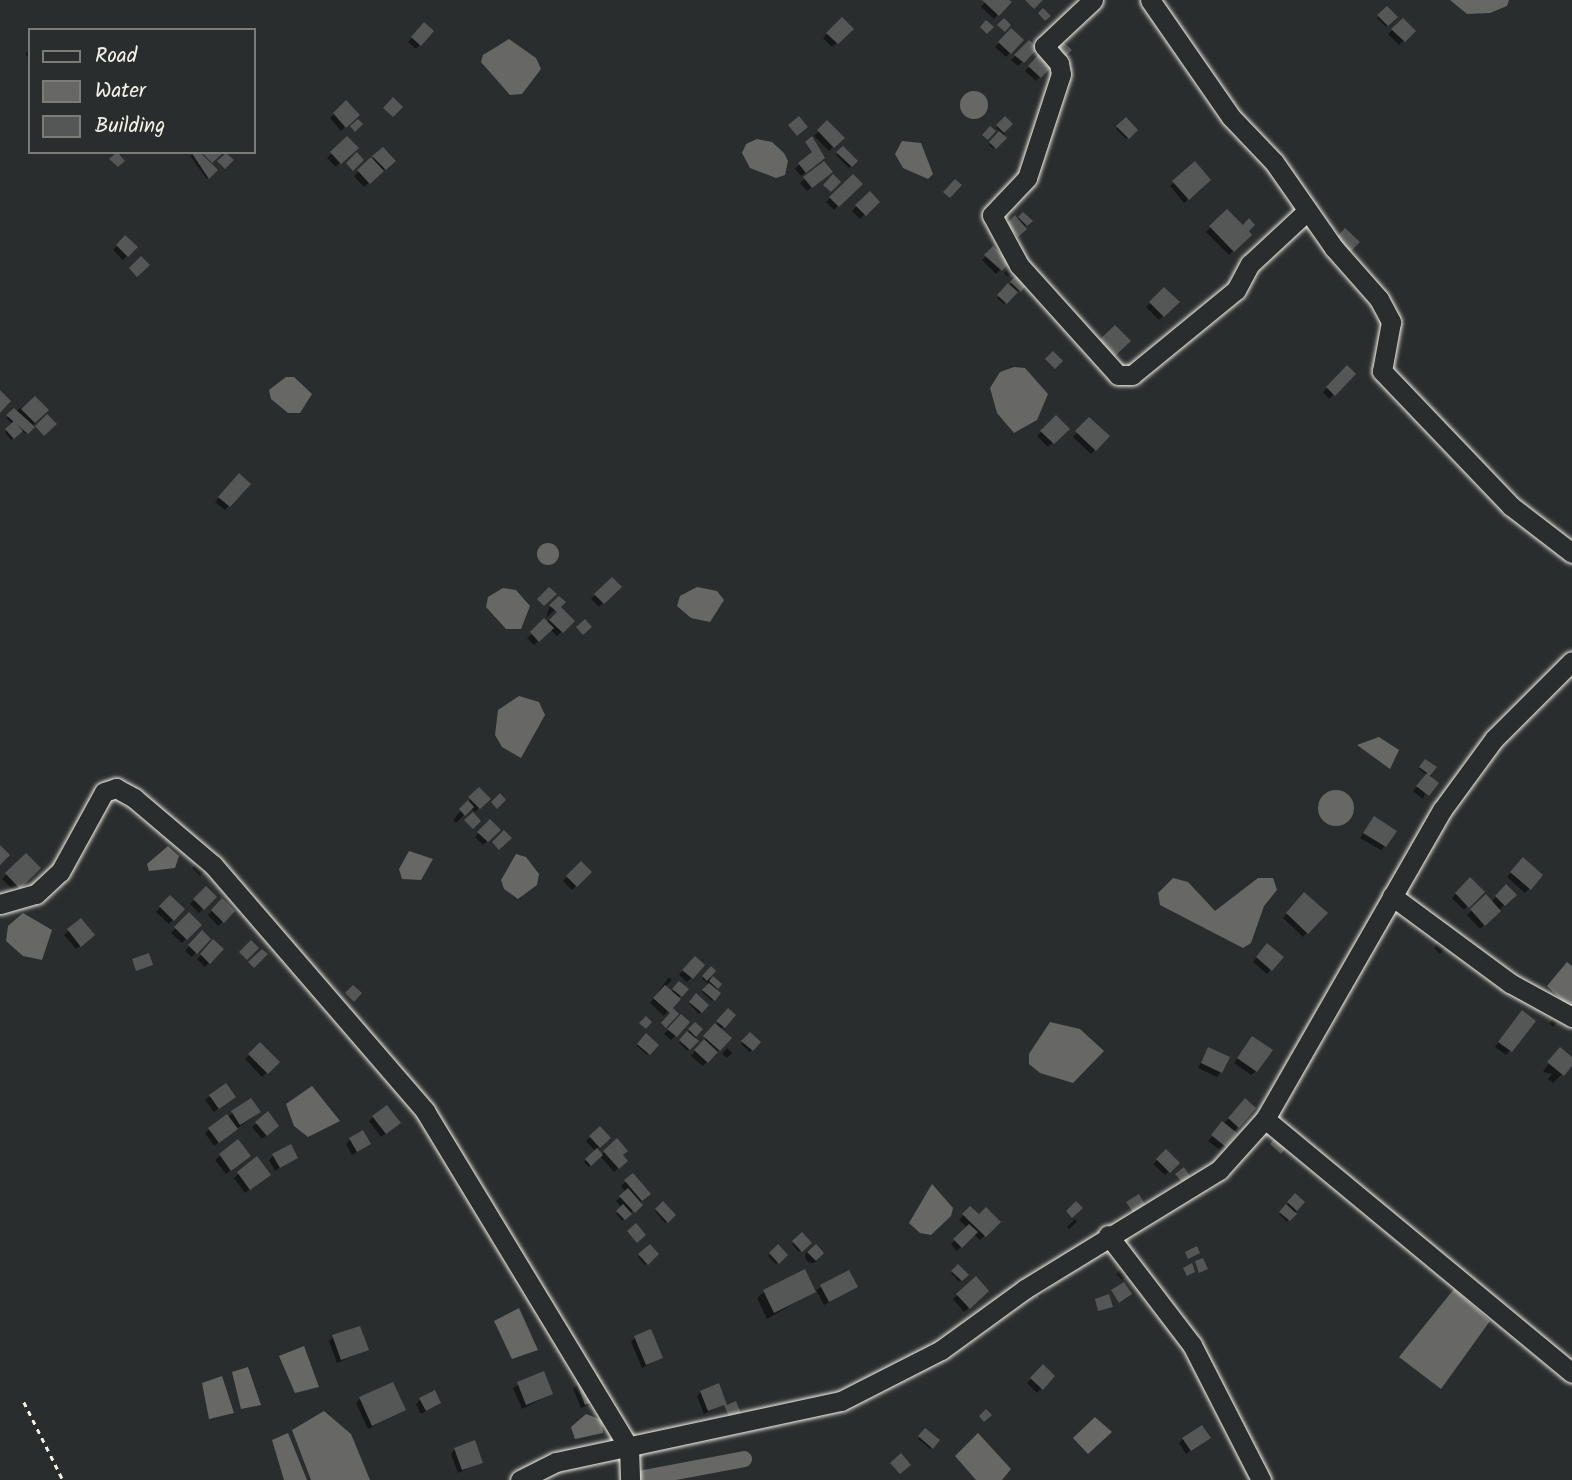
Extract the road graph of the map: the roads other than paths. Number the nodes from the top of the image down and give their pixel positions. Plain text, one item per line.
1 (1093, 0) edge
2 (1150, 0) edge
3 (1307, 211) junction
4 (1572, 553) edge
5 (1572, 661) edge
6 (1392, 896) junction
7 (0, 904) edge
8 (1572, 1017) edge
9 (1265, 1119) junction
10 (1111, 1238) junction
11 (1572, 1373) edge
12 (629, 1448) junction
13 (629, 1476) edge
14 (520, 1480) edge
15 (1261, 1480) edge

1 - 3 street
2 - 3 street
3 - 4 street
5 - 6 street
6 - 8 street
6 - 9 street
7 - 12 street
9 - 10 street
9 - 11 street
10 - 12 street
10 - 15 street
12 - 13 street
12 - 14 street

